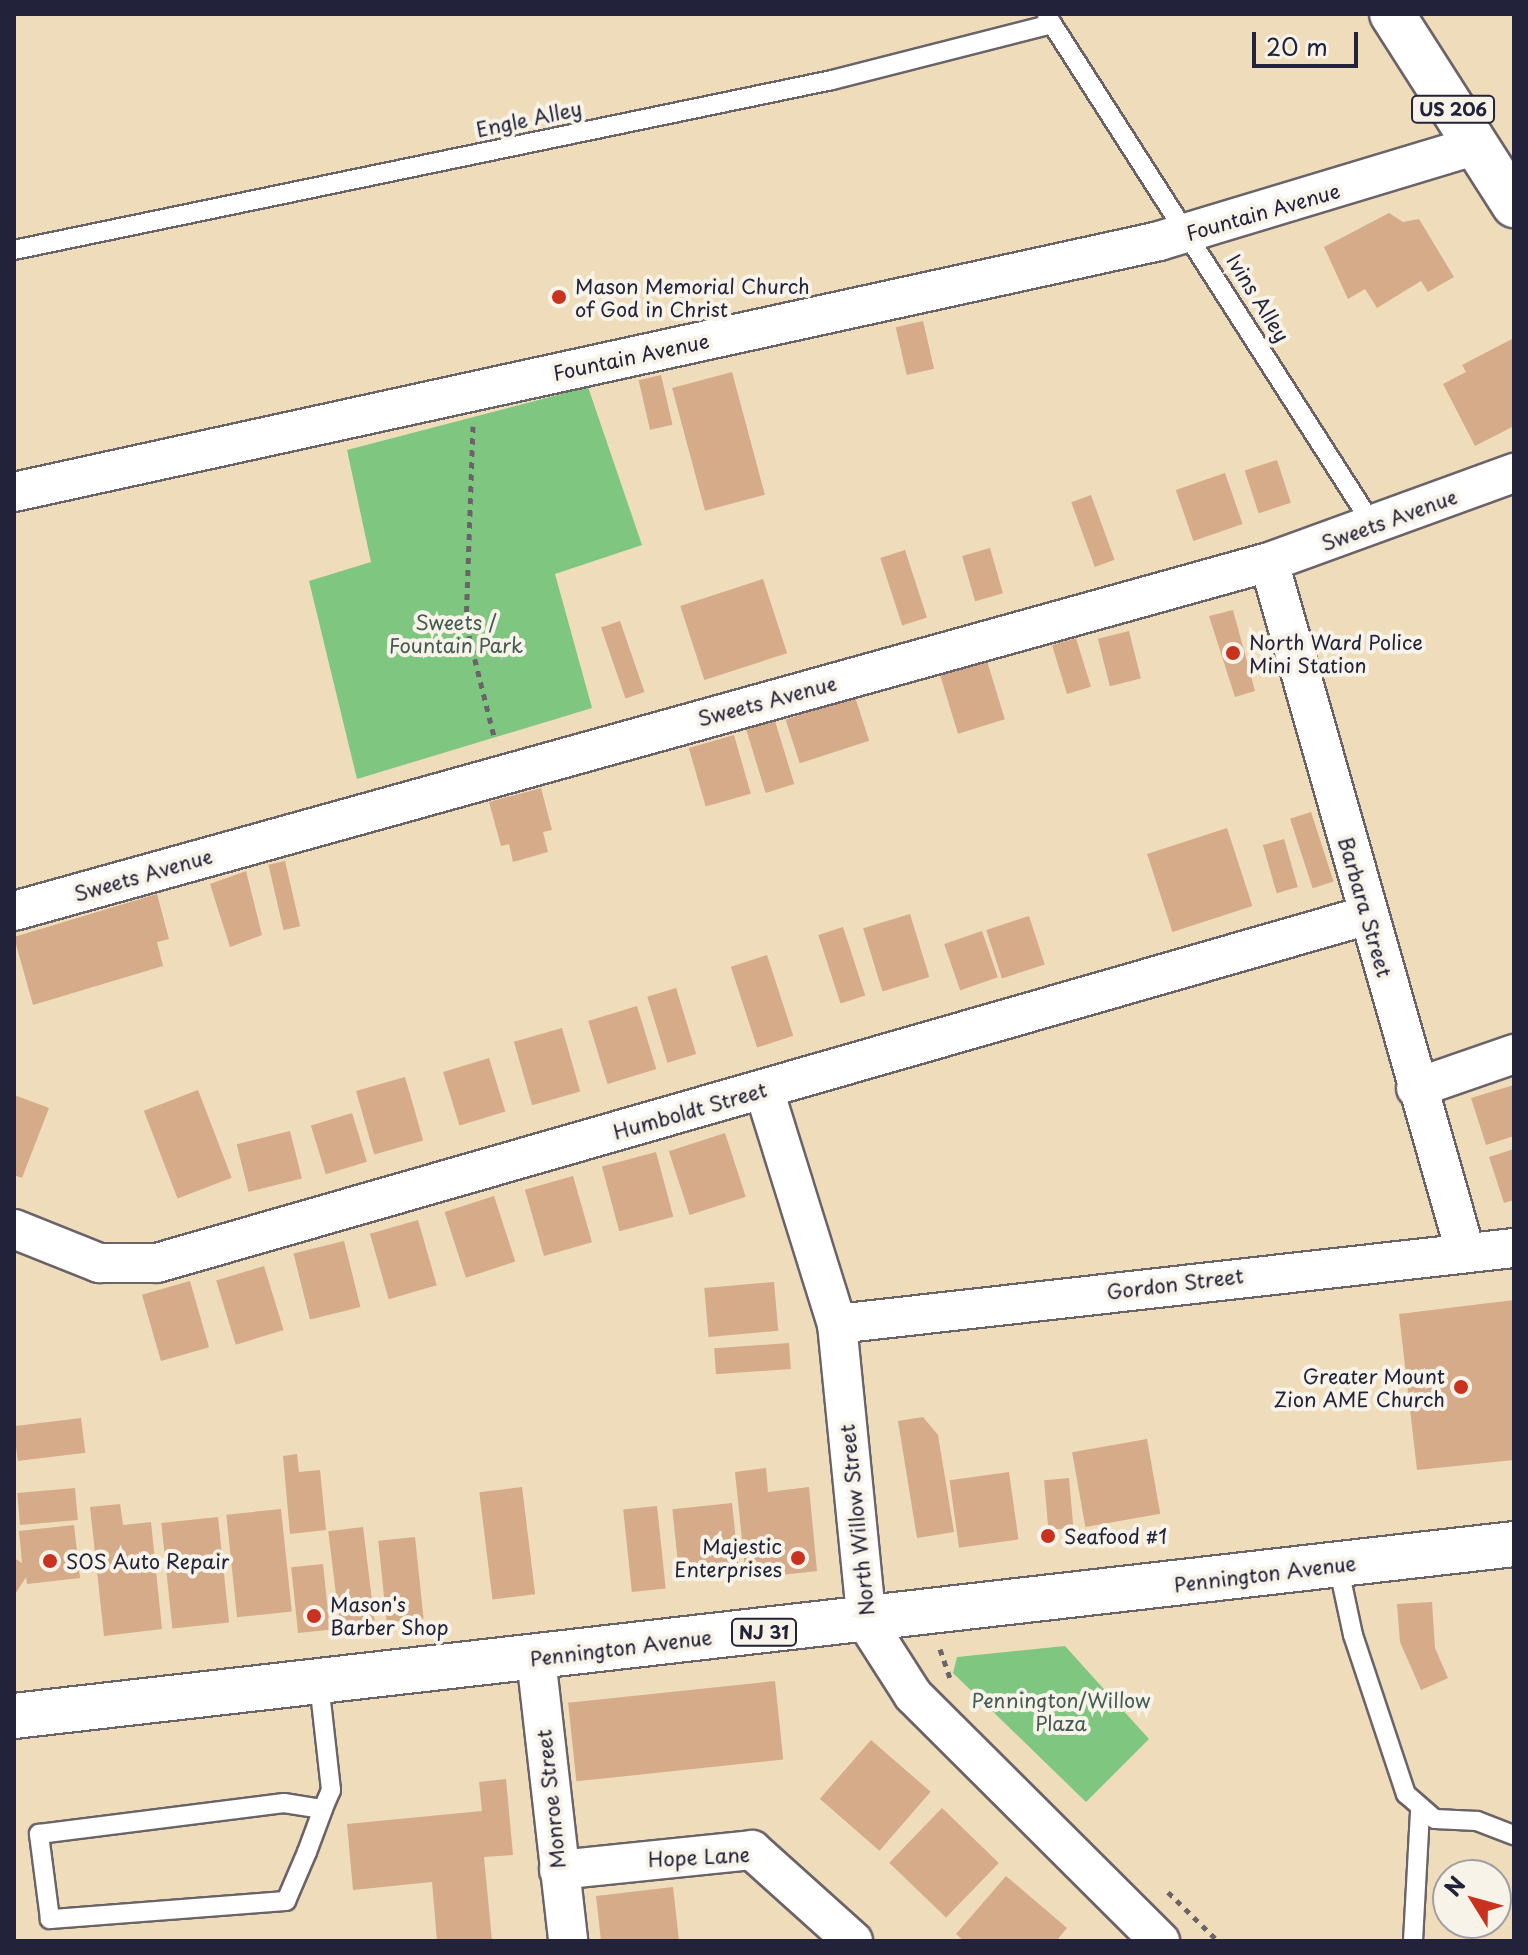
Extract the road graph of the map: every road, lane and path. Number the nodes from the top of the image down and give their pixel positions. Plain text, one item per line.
1 (1392, 14) edge
2 (1049, 19) edge
3 (1476, 145) junction
4 (1514, 205) edge
5 (1191, 232) junction
6 (14, 250) edge
7 (467, 393) junction
8 (1514, 473) edge
9 (14, 492) edge
10 (1375, 529) junction
11 (1269, 562) junction
12 (504, 776) junction
13 (14, 911) edge
14 (1368, 915) junction
15 (1514, 1054) edge
16 (1416, 1088) junction
17 (764, 1090) junction
18 (14, 1229) edge
19 (1514, 1248) edge
20 (1465, 1251) junction
21 (837, 1324) junction
22 (1514, 1544) edge
23 (1338, 1565) junction
24 (929, 1615) junction
25 (867, 1623) junction
26 (536, 1658) junction
27 (319, 1683) junction
28 (960, 1688) dead end
29 (14, 1716) edge
30 (323, 1809) junction
31 (1420, 1810) junction
32 (1514, 1835) edge
33 (559, 1870) junction
34 (1162, 1886) dead end
35 (568, 1941) edge
36 (853, 1941) edge
37 (1160, 1941) edge
38 (1218, 1941) edge
39 (1413, 1941) edge

1 - 3 main road, US 206
2 - 5 lane, Ivins Alley
2 - 6 lane, Engle Alley
3 - 4 main road, US 206
3 - 5 street, Fountain Avenue
5 - 7 street, Fountain Avenue
5 - 10 lane, Ivins Alley
7 - 9 street, Fountain Avenue
7 - 12 path
8 - 10 street, Sweets Avenue
10 - 11 street, Sweets Avenue
11 - 12 street, Sweets Avenue
11 - 14 street, Barbara Street
12 - 13 street, Sweets Avenue
14 - 16 street, Barbara Street
14 - 17 street, Humboldt Street
15 - 16 street
16 - 20 street, Barbara Street
17 - 18 street, Humboldt Street
17 - 21 street, North Willow Street
19 - 20 street, Gordon Street
20 - 21 street, Gordon Street
21 - 25 street, North Willow Street
22 - 23 main road, Pennington Avenue / NJ 31
23 - 24 main road, Pennington Avenue / NJ 31
23 - 31 lane
24 - 25 main road, Pennington Avenue / NJ 31
24 - 28 path
25 - 26 main road, Pennington Avenue / NJ 31
25 - 37 street, North Willow Street
26 - 27 main road, Pennington Avenue / NJ 31
26 - 33 street, Monroe Street
27 - 29 main road, Pennington Avenue / NJ 31
27 - 30 lane
30 - 30 lane
31 - 32 lane
31 - 39 lane
33 - 35 street, Monroe Street
33 - 36 street, Hope Lane
34 - 38 path

